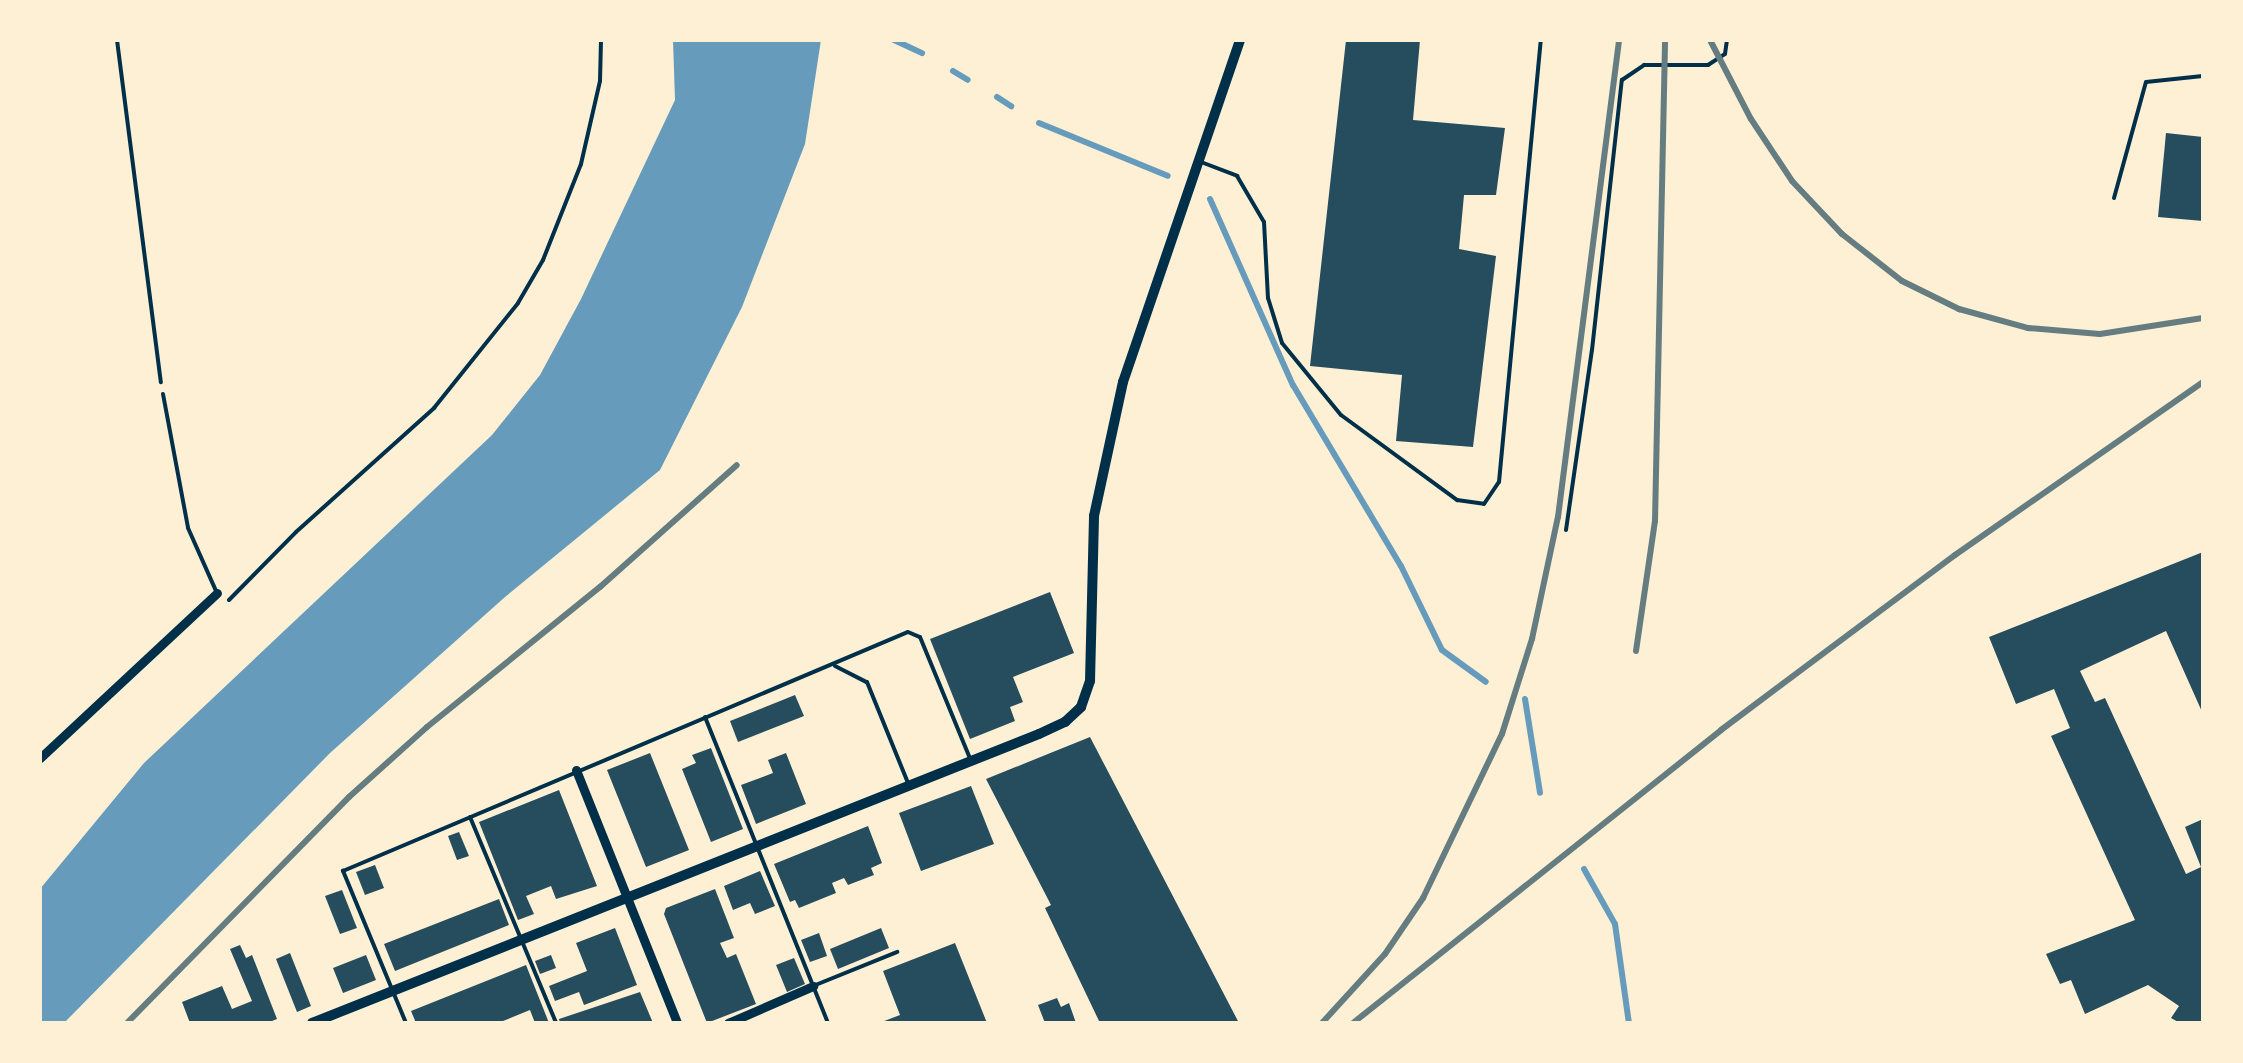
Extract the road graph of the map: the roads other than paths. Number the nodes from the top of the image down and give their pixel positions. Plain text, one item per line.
1 (1240, 40) edge
2 (1541, 40) edge
3 (1728, 40) edge
4 (2203, 76) edge
5 (1200, 162) junction
6 (2114, 198) dead end
7 (163, 394) road end
8 (1566, 530) dead end
9 (218, 593) joint
10 (833, 665) junction
11 (706, 717) junction
12 (40, 758) edge
13 (971, 762) junction
14 (576, 770) junction
15 (910, 787) junction
16 (470, 817) junction
17 (757, 849) junction
18 (628, 900) junction
19 (523, 942) junction
20 (898, 952) dead end
21 (813, 986) junction
22 (392, 991) junction
23 (312, 1023) edge
24 (406, 1023) edge
25 (556, 1023) edge
26 (677, 1023) edge
27 (728, 1023) edge
28 (828, 1023) edge

1 - 5 street
2 - 5 lane
3 - 8 lane
4 - 6 lane
5 - 13 street
7 - 9 lane
9 - 12 street
10 - 11 lane
10 - 13 lane
10 - 15 lane
11 - 14 lane
11 - 17 lane
13 - 15 street
14 - 16 lane
14 - 18 street
15 - 17 street
16 - 19 lane
16 - 22 lane
17 - 18 street
17 - 21 lane
18 - 19 street
18 - 26 street
19 - 22 street
19 - 25 lane
20 - 21 lane
21 - 27 street
21 - 28 lane
22 - 23 street
22 - 24 lane

